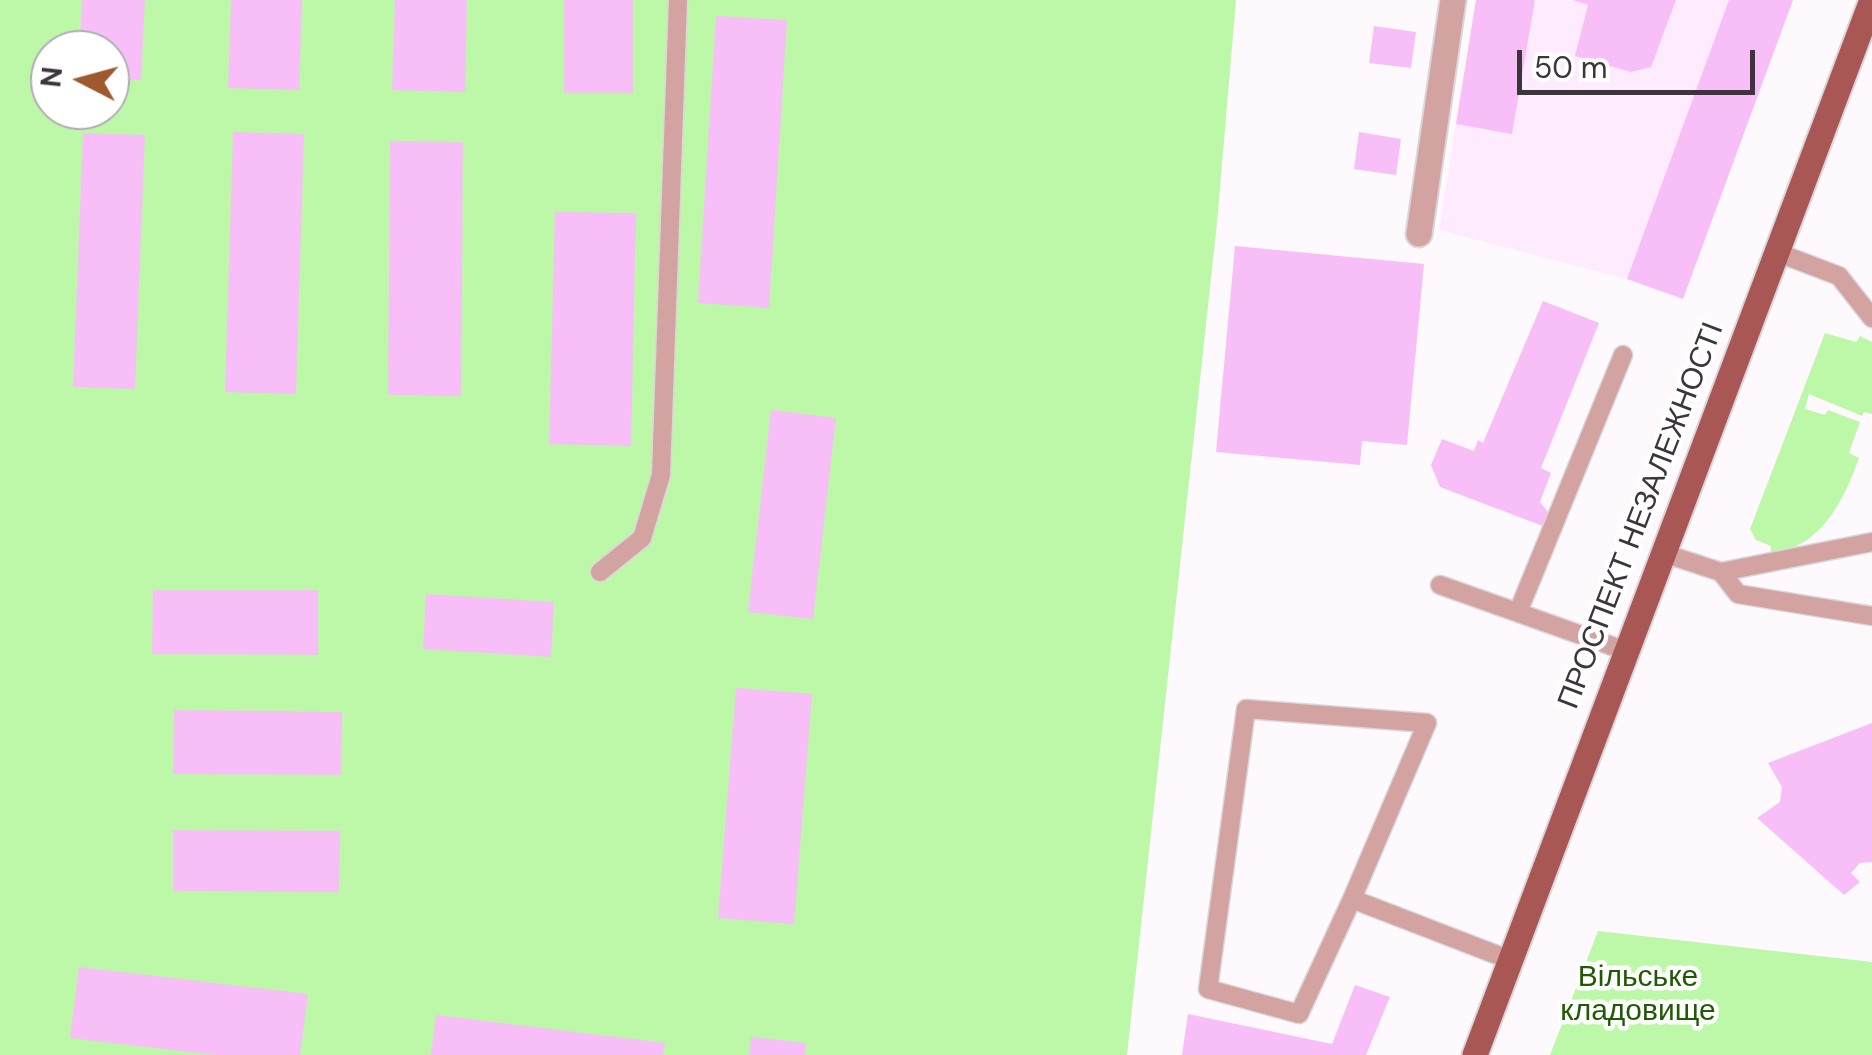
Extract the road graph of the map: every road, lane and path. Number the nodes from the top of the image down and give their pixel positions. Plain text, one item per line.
1 (678, 0) edge
2 (1453, 0) edge
3 (1872, 0) edge
4 (1418, 234) dead end
5 (1776, 252) junction
6 (1872, 318) edge
7 (1624, 355) dead end
8 (1872, 542) edge
9 (1663, 553) junction
10 (600, 572) dead end
11 (1720, 572) junction
12 (1440, 585) dead end
13 (1518, 612) junction
14 (1872, 616) edge
15 (1626, 651) junction
16 (1352, 899) junction
17 (1510, 960) junction
18 (1475, 1055) edge

1 - 10 lane
2 - 4 street
3 - 5 main road, ПРОСПЕКТ НЕЗАЛЕЖНОСТІ
5 - 6 lane
5 - 9 main road, ПРОСПЕКТ НЕЗАЛЕЖНОСТІ
7 - 13 lane
8 - 11 lane
9 - 11 lane
9 - 15 main road, ПРОСПЕКТ НЕЗАЛЕЖНОСТІ
11 - 14 lane
12 - 13 lane
13 - 15 lane
15 - 17 main road, ПРОСПЕКТ НЕЗАЛЕЖНОСТІ
16 - 16 lane
16 - 17 lane
17 - 18 main road, ПРОСПЕКТ НЕЗАЛЕЖНОСТІ

